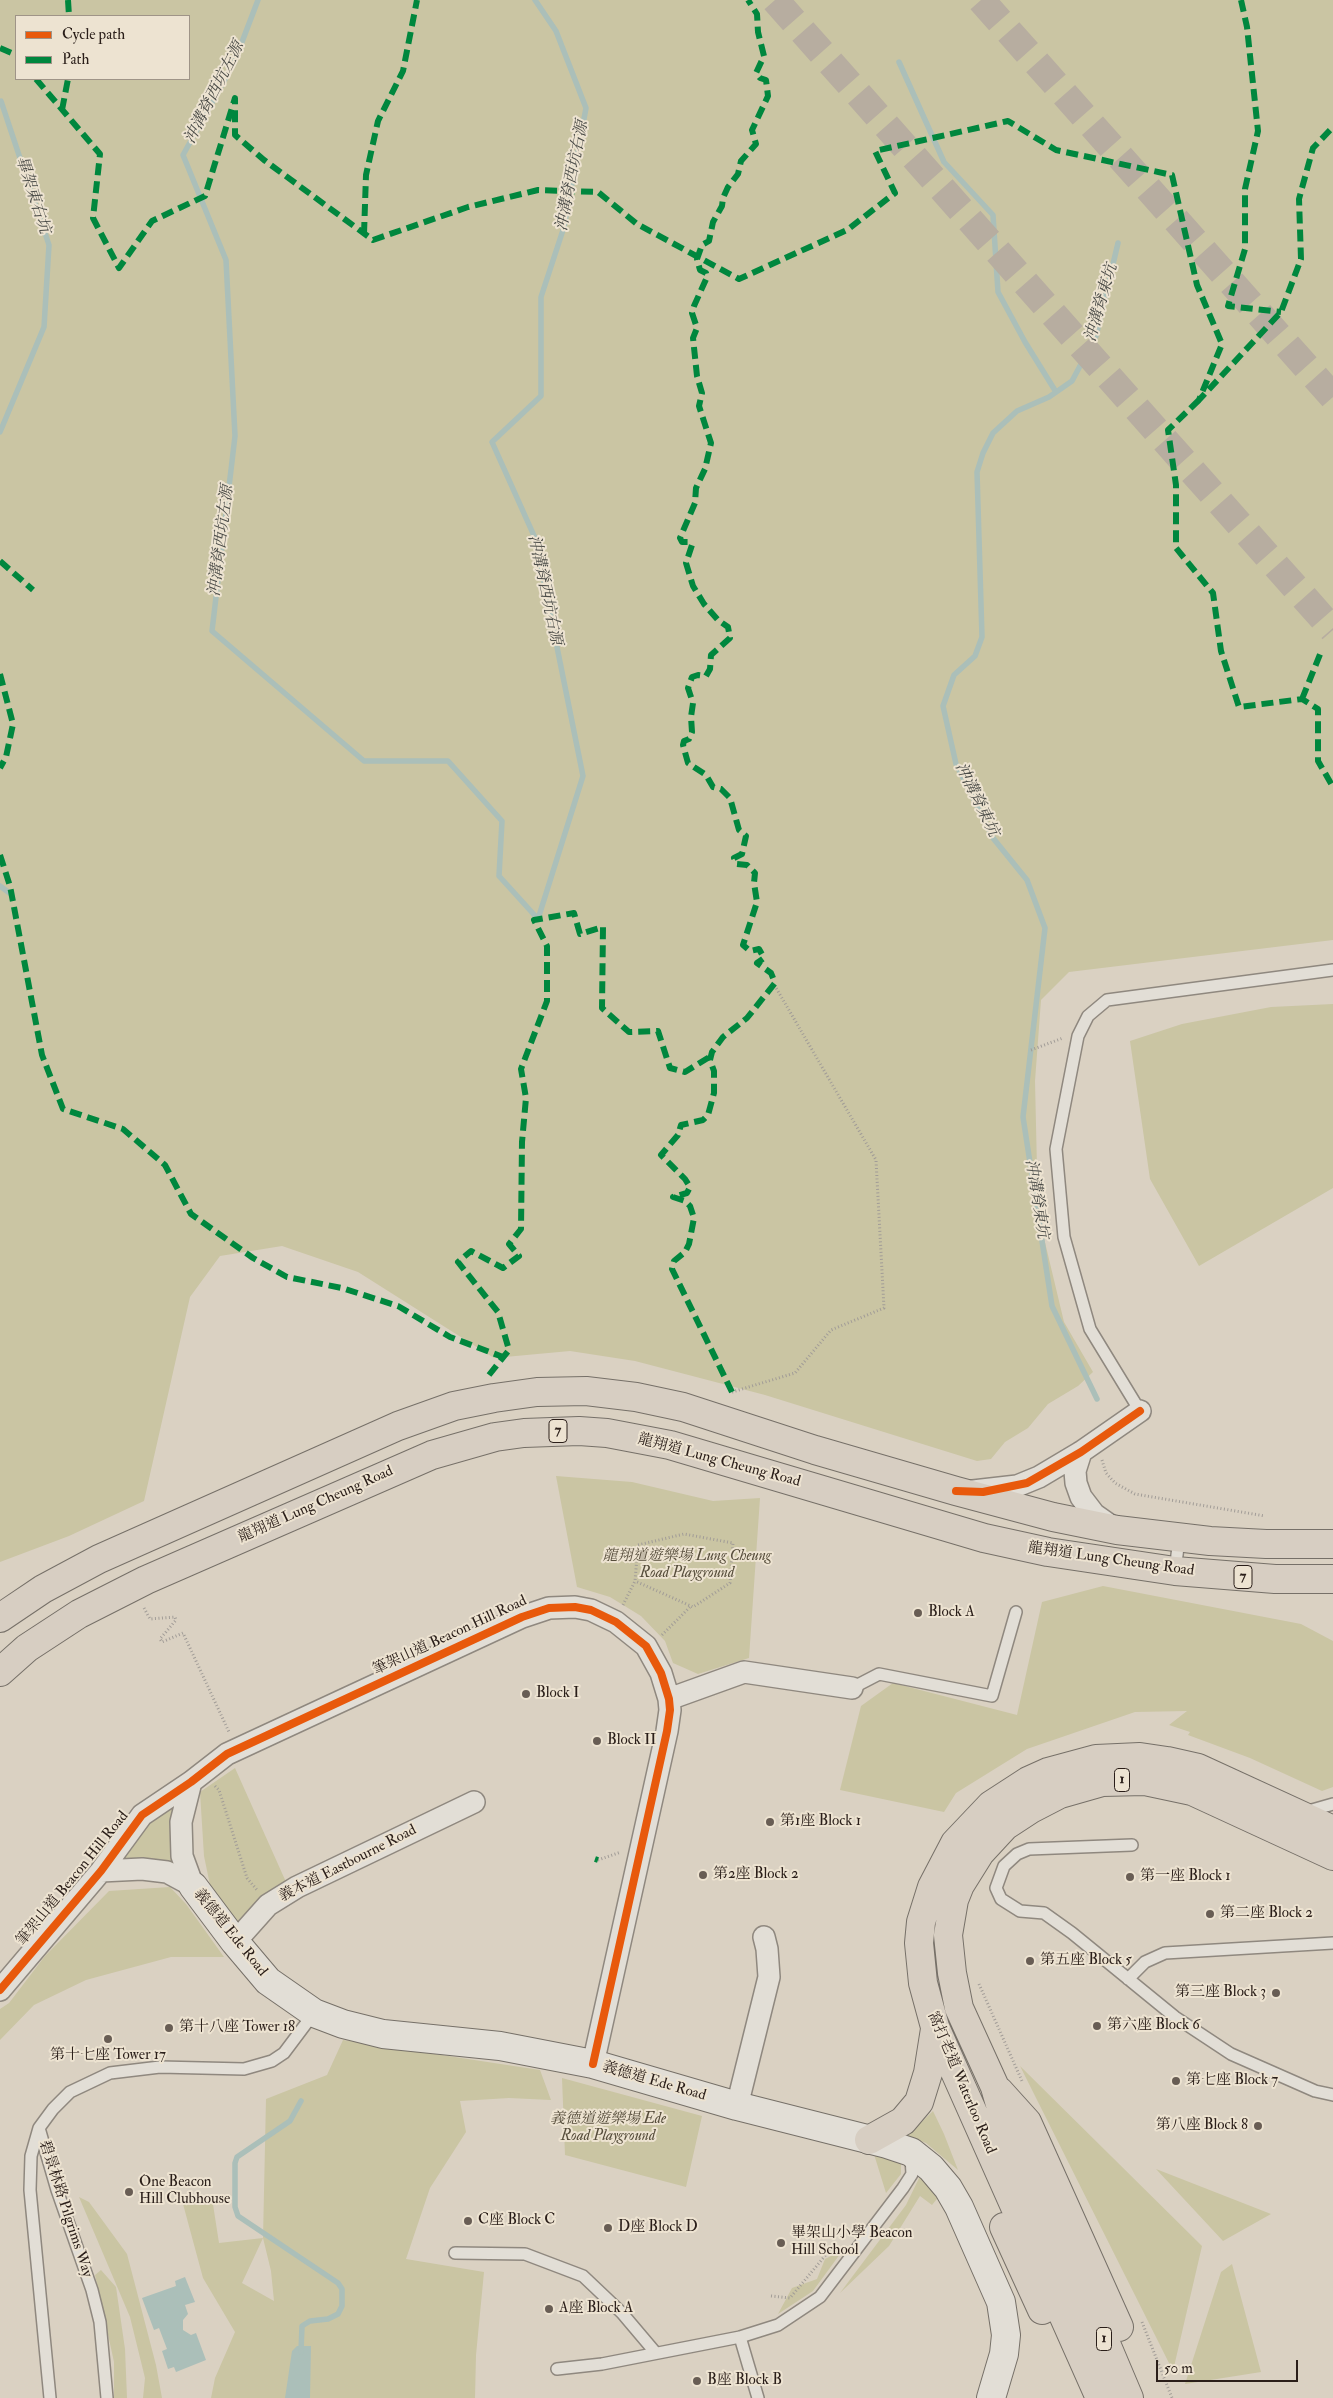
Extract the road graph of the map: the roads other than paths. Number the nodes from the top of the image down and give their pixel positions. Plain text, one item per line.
1 (1333, 970) edge
2 (1140, 1411) joint
3 (1091, 1454) junction
4 (956, 1491) junction
5 (1117, 1530) junction
6 (1179, 1539) junction
7 (1333, 1544) edge
8 (1175, 1571) junction
9 (1333, 1579) edge
10 (1016, 1612) dead end
11 (0, 1618) edge
12 (0, 1672) edge
13 (852, 1688) joint
14 (669, 1699) junction
15 (191, 1782) junction
16 (474, 1802) dead end
17 (1333, 1804) edge
18 (1298, 1814) junction
19 (1333, 1830) edge
20 (1132, 1845) dead end
21 (1333, 1856) edge
22 (101, 1871) junction
23 (193, 1886) junction
24 (764, 1937) dead end
25 (234, 1942) junction
26 (1333, 1943) edge
27 (1128, 1979) junction
28 (0, 1990) edge
29 (314, 2014) junction
30 (935, 2027) junction
31 (948, 2058) junction
32 (593, 2064) junction
33 (995, 2087) junction
34 (1333, 2095) edge
35 (737, 2106) junction
36 (39, 2128) junction
37 (869, 2140) junction
38 (911, 2152) junction
39 (455, 2253) dead end
40 (1065, 2286) junction
41 (740, 2337) junction
42 (655, 2352) junction
43 (556, 2369) dead end
44 (50, 2398) edge
45 (107, 2398) edge
46 (758, 2398) edge
47 (991, 2398) edge
48 (1082, 2398) edge
49 (1100, 2398) edge
50 (1129, 2398) edge
51 (1148, 2398) edge

1 - 2 lane
2 - 3 street
3 - 4 street
3 - 5 street
4 - 5 highway, 龍翔道 Lung Cheung Road / 7
4 - 11 highway, 龍翔道 Lung Cheung Road / 7
5 - 6 highway, 龍翔道 Lung Cheung Road / 7
6 - 7 highway, 龍翔道 Lung Cheung Road / 7
6 - 8 lane
8 - 9 highway, 龍翔道 Lung Cheung Road / 7
8 - 12 highway, 龍翔道 Lung Cheung Road / 7
10 - 13 lane
13 - 14 street
14 - 15 street, 筆架山道 Beacon Hill Road
14 - 32 street, 筆架山道 Beacon Hill Road
15 - 22 street, 筆架山道 Beacon Hill Road
15 - 23 street, 義德道 Ede Road
16 - 25 street, 義本道 Eastbourne Road
17 - 18 lane
18 - 19 highway, 窩打老道 Waterloo Road / 1
18 - 30 highway, 窩打老道 Waterloo Road / 1
20 - 27 lane
21 - 33 highway, 窩打老道 Waterloo Road / 1
22 - 23 street
22 - 28 street, 筆架山道 Beacon Hill Road
23 - 25 street, 義德道 Ede Road
24 - 35 street
25 - 29 street, 義德道 Ede Road
26 - 27 lane
27 - 34 lane
29 - 32 street, 義德道 Ede Road
29 - 36 lane, 碧景林路 Pilgrims Way
30 - 31 highway, 窩打老道 Waterloo Road / 1
30 - 37 highway
31 - 40 highway, 窩打老道 Waterloo Road / 1
31 - 48 highway
32 - 35 street, 義德道 Ede Road
33 - 40 highway, 窩打老道 Waterloo Road / 1
33 - 51 highway
35 - 37 street, 義德道 Ede Road
36 - 44 lane
36 - 45 lane, 碧景林路 Pilgrims Way
37 - 38 street, 義德道 Ede Road
38 - 41 lane
38 - 47 street, 義德道 Ede Road
39 - 42 lane
40 - 49 highway, 窩打老道 Waterloo Road / 1
40 - 50 highway, 窩打老道 Waterloo Road / 1
41 - 42 lane
41 - 46 lane
42 - 43 lane

